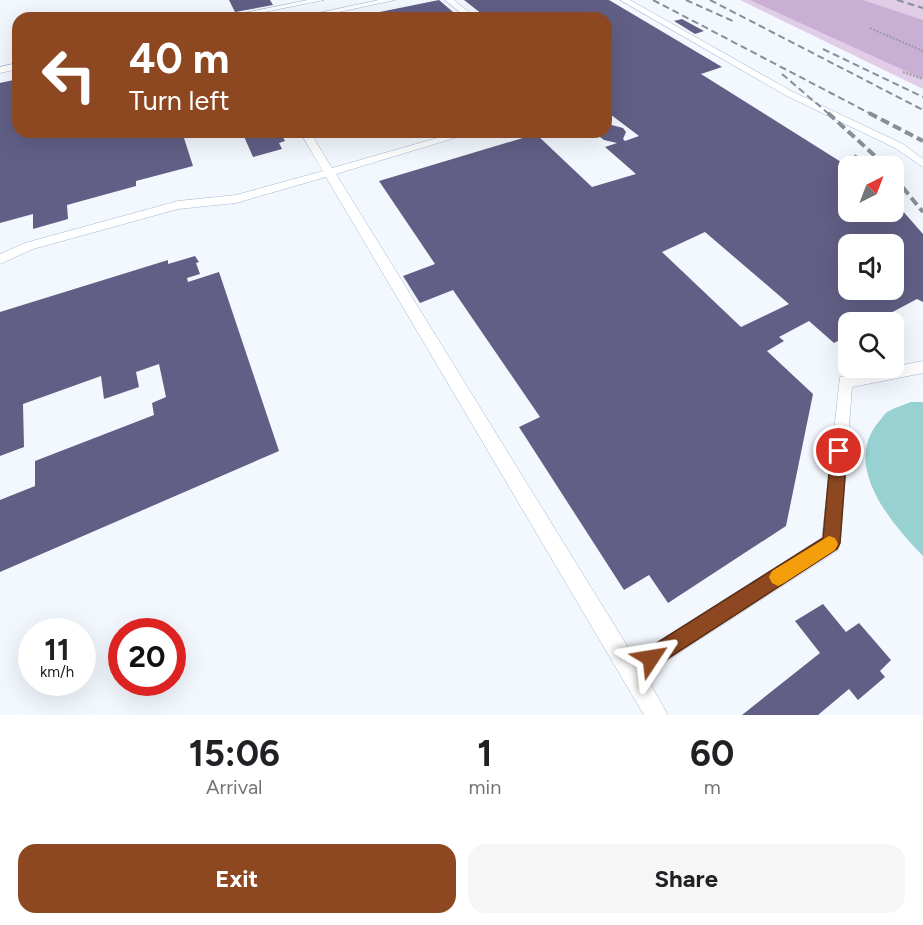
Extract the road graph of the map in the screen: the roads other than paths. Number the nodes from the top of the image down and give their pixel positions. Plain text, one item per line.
1 (320, 0) edge
2 (391, 0) edge
3 (449, 0) edge
4 (624, 0) edge
5 (259, 12) edge
6 (330, 12) edge
7 (464, 12) edge
8 (309, 138) edge
9 (448, 138) edge
10 (923, 164) edge
11 (329, 172) junction
12 (0, 259) edge
13 (923, 367) edge
14 (631, 671) junction
15 (657, 715) edge

1 - 5 lane
2 - 6 lane
3 - 7 lane
4 - 10 lane
8 - 11 lane
9 - 11 lane
11 - 12 lane
11 - 14 lane
13 - 14 lane
14 - 15 lane

